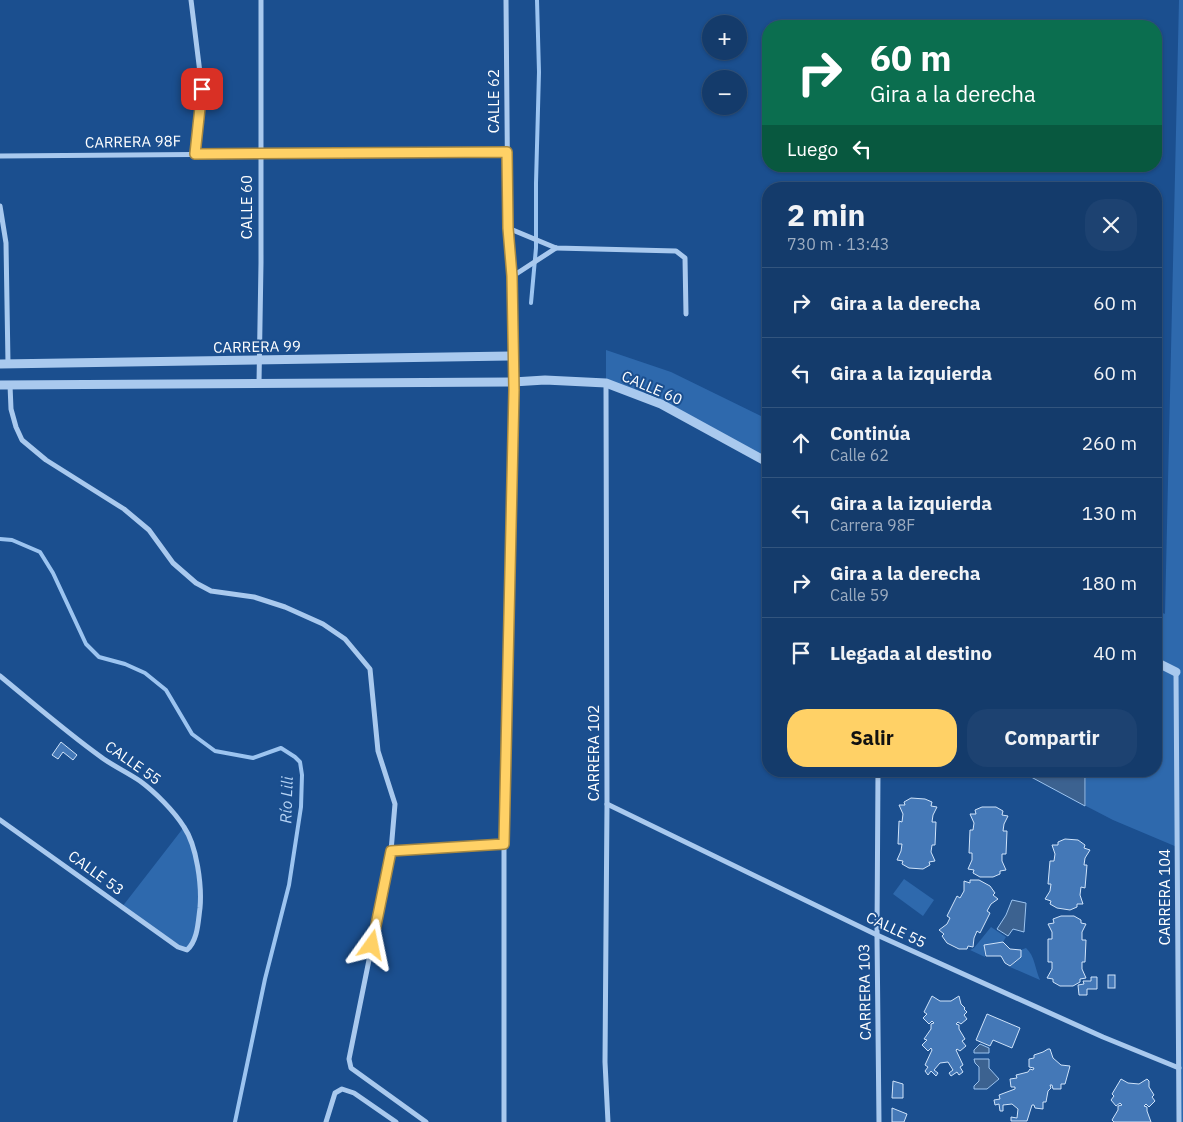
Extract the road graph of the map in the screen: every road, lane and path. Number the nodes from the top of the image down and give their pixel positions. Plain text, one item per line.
1 (191, 0) edge
2 (260, 0) edge
3 (506, 0) edge
4 (507, 152) junction
5 (195, 154) junction
6 (261, 154) junction
7 (0, 156) edge
8 (0, 206) edge
9 (508, 228) junction
10 (556, 248) junction
11 (512, 276) junction
12 (686, 314) dead end
13 (514, 356) junction
14 (260, 361) junction
15 (4, 364) edge
16 (513, 382) junction
17 (259, 383) junction
18 (606, 383) junction
19 (0, 385) edge
20 (10, 385) junction
21 (762, 459) edge
22 (1162, 665) edge
23 (1176, 672) joint
24 (0, 676) edge
25 (878, 777) edge
26 (607, 804) junction
27 (0, 820) edge
28 (504, 844) junction
29 (391, 851) junction
30 (877, 935) junction
31 (178, 947) joint
32 (1179, 1068) junction
33 (326, 1122) edge
34 (396, 1122) edge
35 (426, 1122) edge
36 (504, 1122) edge
37 (608, 1122) edge
38 (879, 1122) edge
39 (1179, 1122) edge

1 - 5 street
2 - 6 street, CALLE 60
3 - 4 street, CALLE 62
4 - 6 street, CARRERA 98F
4 - 9 street, CALLE 62
5 - 6 street, CARRERA 98F
5 - 7 street, CARRERA 98F
6 - 14 street, CALLE 60
8 - 15 street
9 - 10 street
9 - 11 street, CALLE 62
10 - 11 street
10 - 12 street
11 - 13 street, CALLE 62
13 - 14 street, CARRERA 99
13 - 16 street, CALLE 62
14 - 15 street, CARRERA 99
14 - 17 street, CALLE 60
16 - 17 street
16 - 18 street, CALLE 60
16 - 28 street, CALLE 62
17 - 20 street
18 - 21 street, CALLE 60
18 - 26 street, CARRERA 102
19 - 20 street
20 - 29 street
22 - 23 street
23 - 32 street, CARRERA 104
24 - 31 street, CALLE 55
25 - 30 street, CARRERA 103
26 - 30 street, CALLE 55
26 - 37 street, CARRERA 102
27 - 31 street, CALLE 53
28 - 29 street
28 - 36 street, CALLE 62
29 - 35 street
30 - 32 street, CALLE 55
30 - 38 street, CARRERA 103
32 - 39 street, CARRERA 104
33 - 34 street

